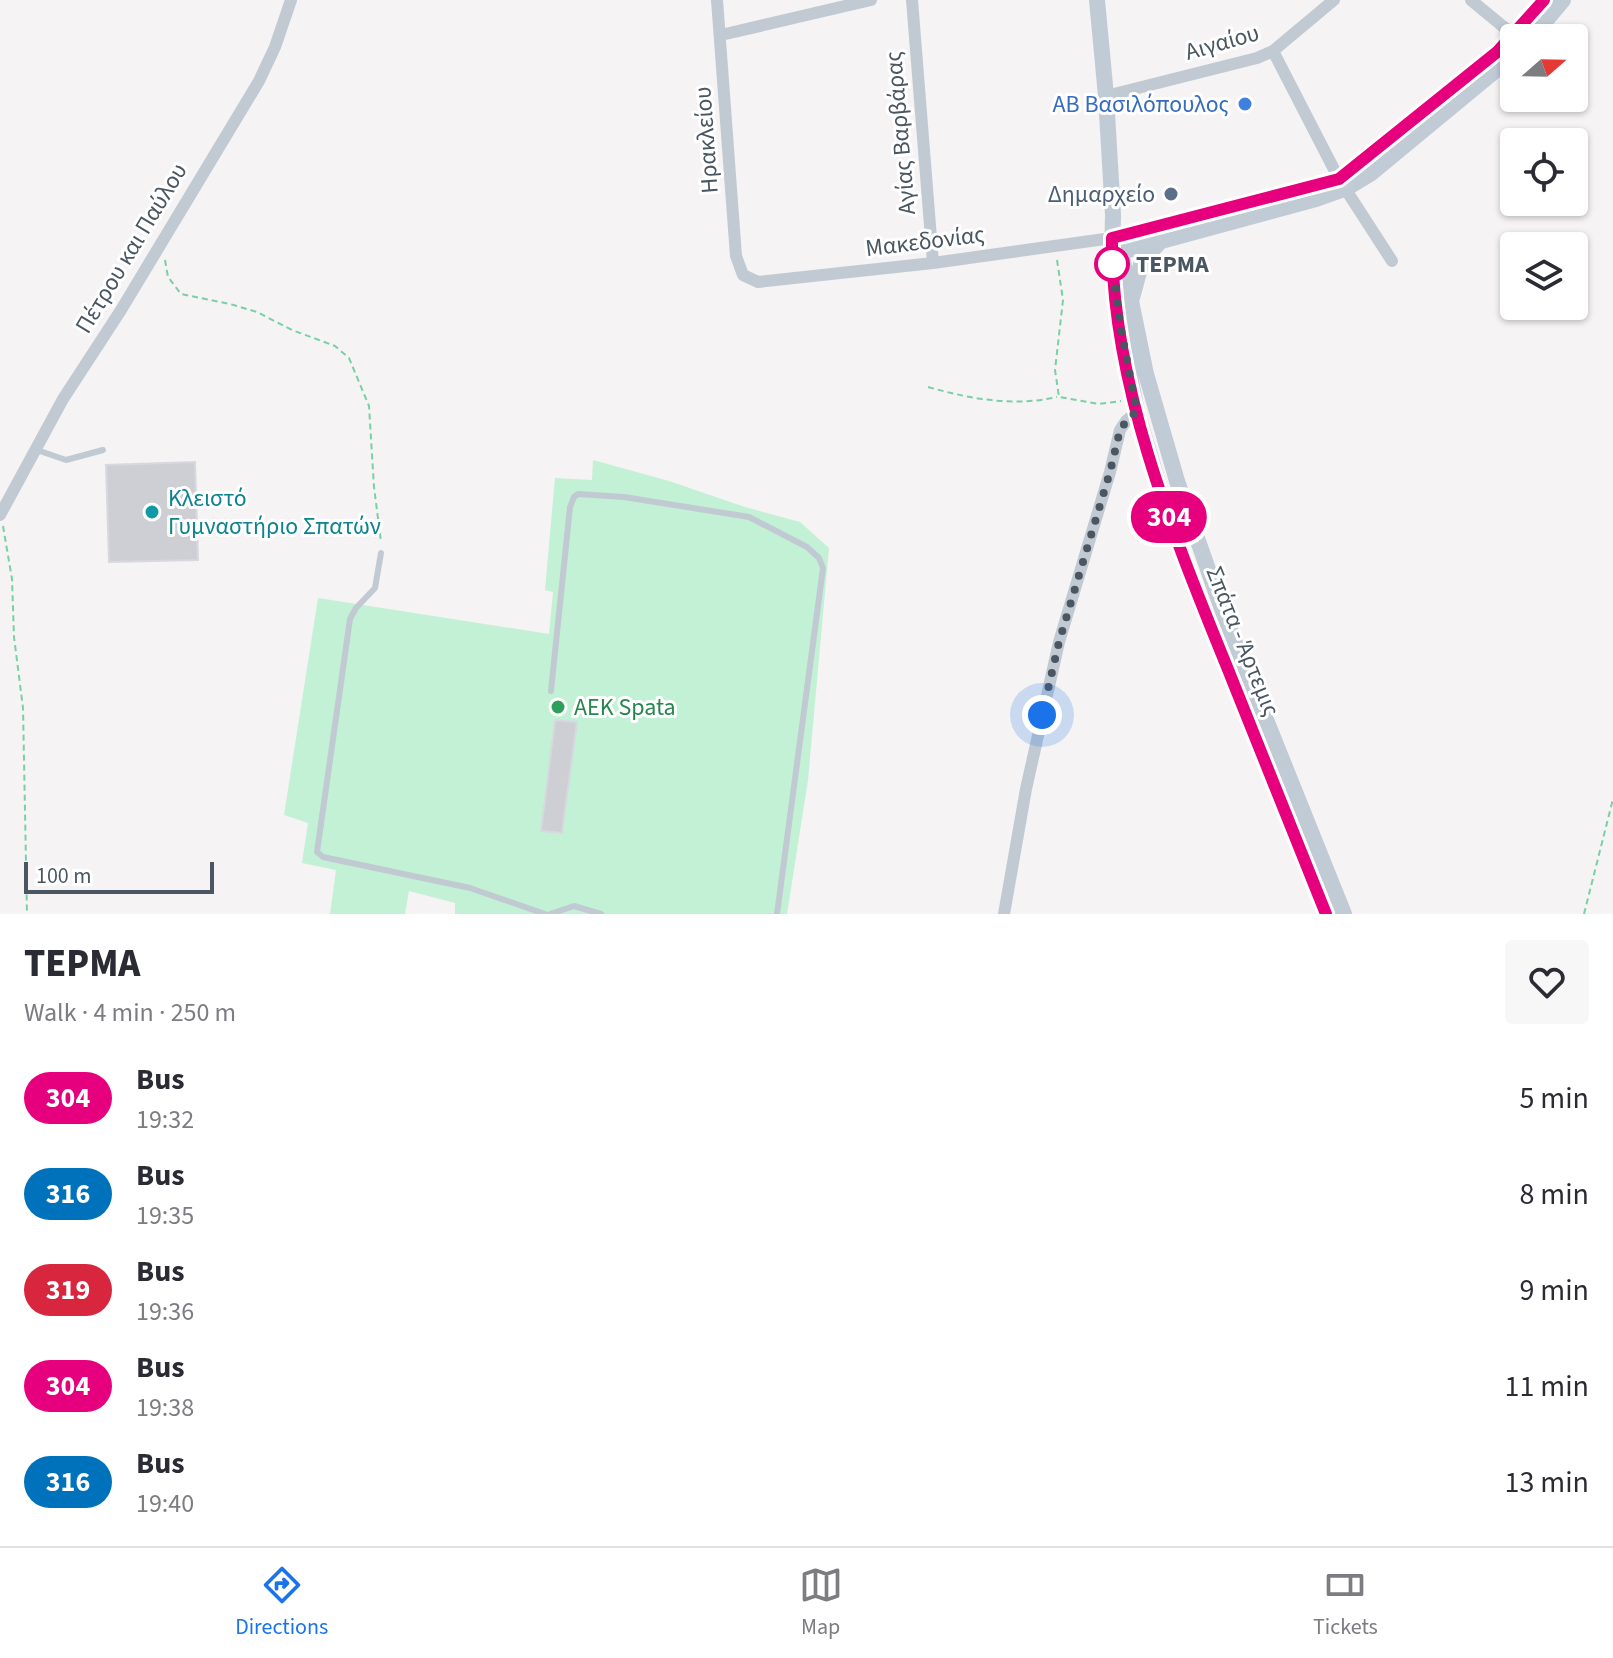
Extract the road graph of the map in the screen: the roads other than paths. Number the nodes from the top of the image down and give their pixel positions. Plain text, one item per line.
1 (291, 0) edge
2 (717, 0) edge
3 (871, 0) edge
4 (912, 0) edge
5 (1097, 0) edge
6 (1334, 0) edge
7 (1471, 0) edge
8 (1544, 0) edge
9 (1563, 0) edge
10 (1503, 24) edge
11 (1529, 24) edge
12 (1536, 24) edge
13 (721, 35) junction
14 (1273, 51) junction
15 (1500, 54) edge
16 (1500, 67) edge
17 (1106, 96) junction
18 (1343, 184) junction
19 (1160, 242) junction
20 (1117, 245) junction
21 (1392, 261) dead end
22 (933, 263) junction
23 (743, 275) joint
24 (1132, 299) junction
25 (1135, 406) junction
26 (34, 449) junction
27 (103, 450) dead end
28 (0, 514) edge
29 (381, 553) road end
30 (551, 691) dead end
31 (548, 914) edge
32 (601, 914) edge
33 (777, 914) edge
34 (1004, 914) edge
35 (1326, 914) edge
36 (1344, 914) edge

1 - 26 street, Πέτρου και Παύλου
2 - 13 street, Ηρακλείου
3 - 13 street
4 - 22 street, Αγίας Βαρβάρας
5 - 17 main road
6 - 14 street, Αιγαίου
7 - 10 street
8 - 11 main road
9 - 12 main road
13 - 23 street, Ηρακλείου
14 - 17 street, Αιγαίου
14 - 18 street
15 - 18 main road
16 - 18 main road
17 - 20 main road
18 - 19 main road
18 - 20 main road
18 - 21 street
19 - 20 main road
19 - 24 main road
20 - 22 street, Μακεδονίας
20 - 24 main road, Σπάτα - Άρτεμις
20 - 25 main road, Σπάτα - Άρτεμις
22 - 23 street, Μακεδονίας
24 - 36 main road, Σπάτα - Άρτεμις
25 - 34 street
25 - 35 main road, Σπάτα - Άρτεμις
26 - 27 lane
26 - 28 street, Πέτρου και Παύλου
29 - 31 lane
30 - 33 lane
31 - 32 lane

